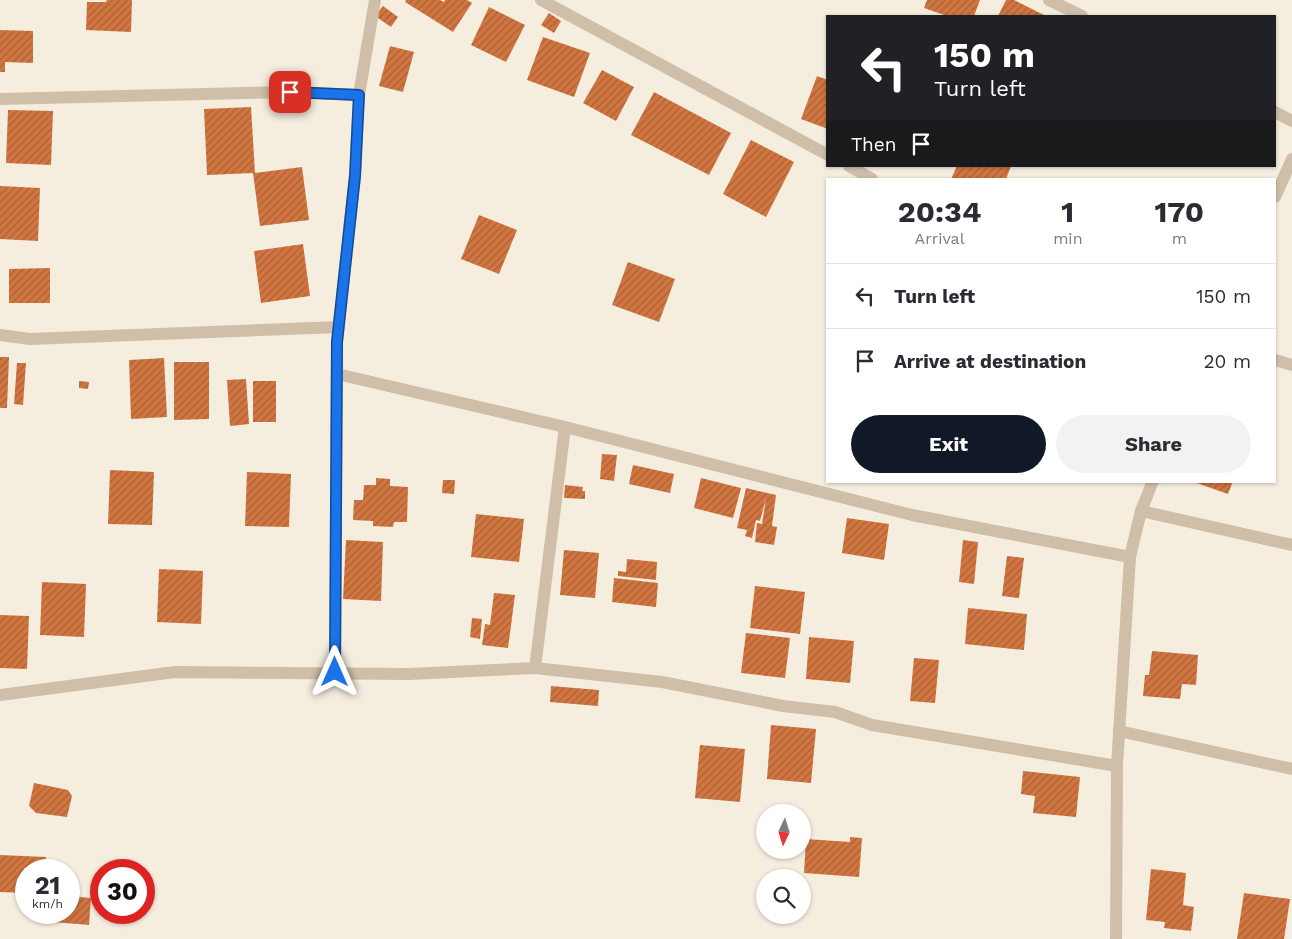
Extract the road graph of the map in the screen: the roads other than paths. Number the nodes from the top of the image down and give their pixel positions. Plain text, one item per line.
1 (375, 0) edge
2 (541, 0) edge
3 (1049, 0) edge
4 (1080, 15) edge
5 (359, 95) junction
6 (0, 99) edge
7 (1276, 112) edge
8 (1292, 120) edge
9 (826, 154) edge
10 (1292, 160) edge
11 (851, 167) edge
12 (870, 178) edge
13 (1276, 195) edge
14 (339, 327) junction
15 (1, 336) edge
16 (1276, 360) edge
17 (1292, 365) edge
18 (337, 374) junction
19 (565, 427) junction
20 (1152, 483) edge
21 (1141, 511) junction
22 (1292, 545) edge
23 (1130, 557) junction
24 (535, 668) junction
25 (335, 672) junction
26 (0, 695) edge
27 (1119, 732) junction
28 (1117, 766) junction
29 (1292, 768) edge
30 (1116, 939) edge

1 - 5 street
2 - 9 street
3 - 4 street
5 - 6 street
5 - 14 street
7 - 8 street
10 - 13 street
11 - 12 street
14 - 15 street
14 - 18 street
16 - 17 street
18 - 19 street
18 - 25 street
19 - 23 street
19 - 24 street
20 - 21 street
21 - 22 street
21 - 23 street
23 - 27 street
24 - 25 street
24 - 28 street
25 - 26 street
27 - 28 street
27 - 29 street
28 - 30 street

